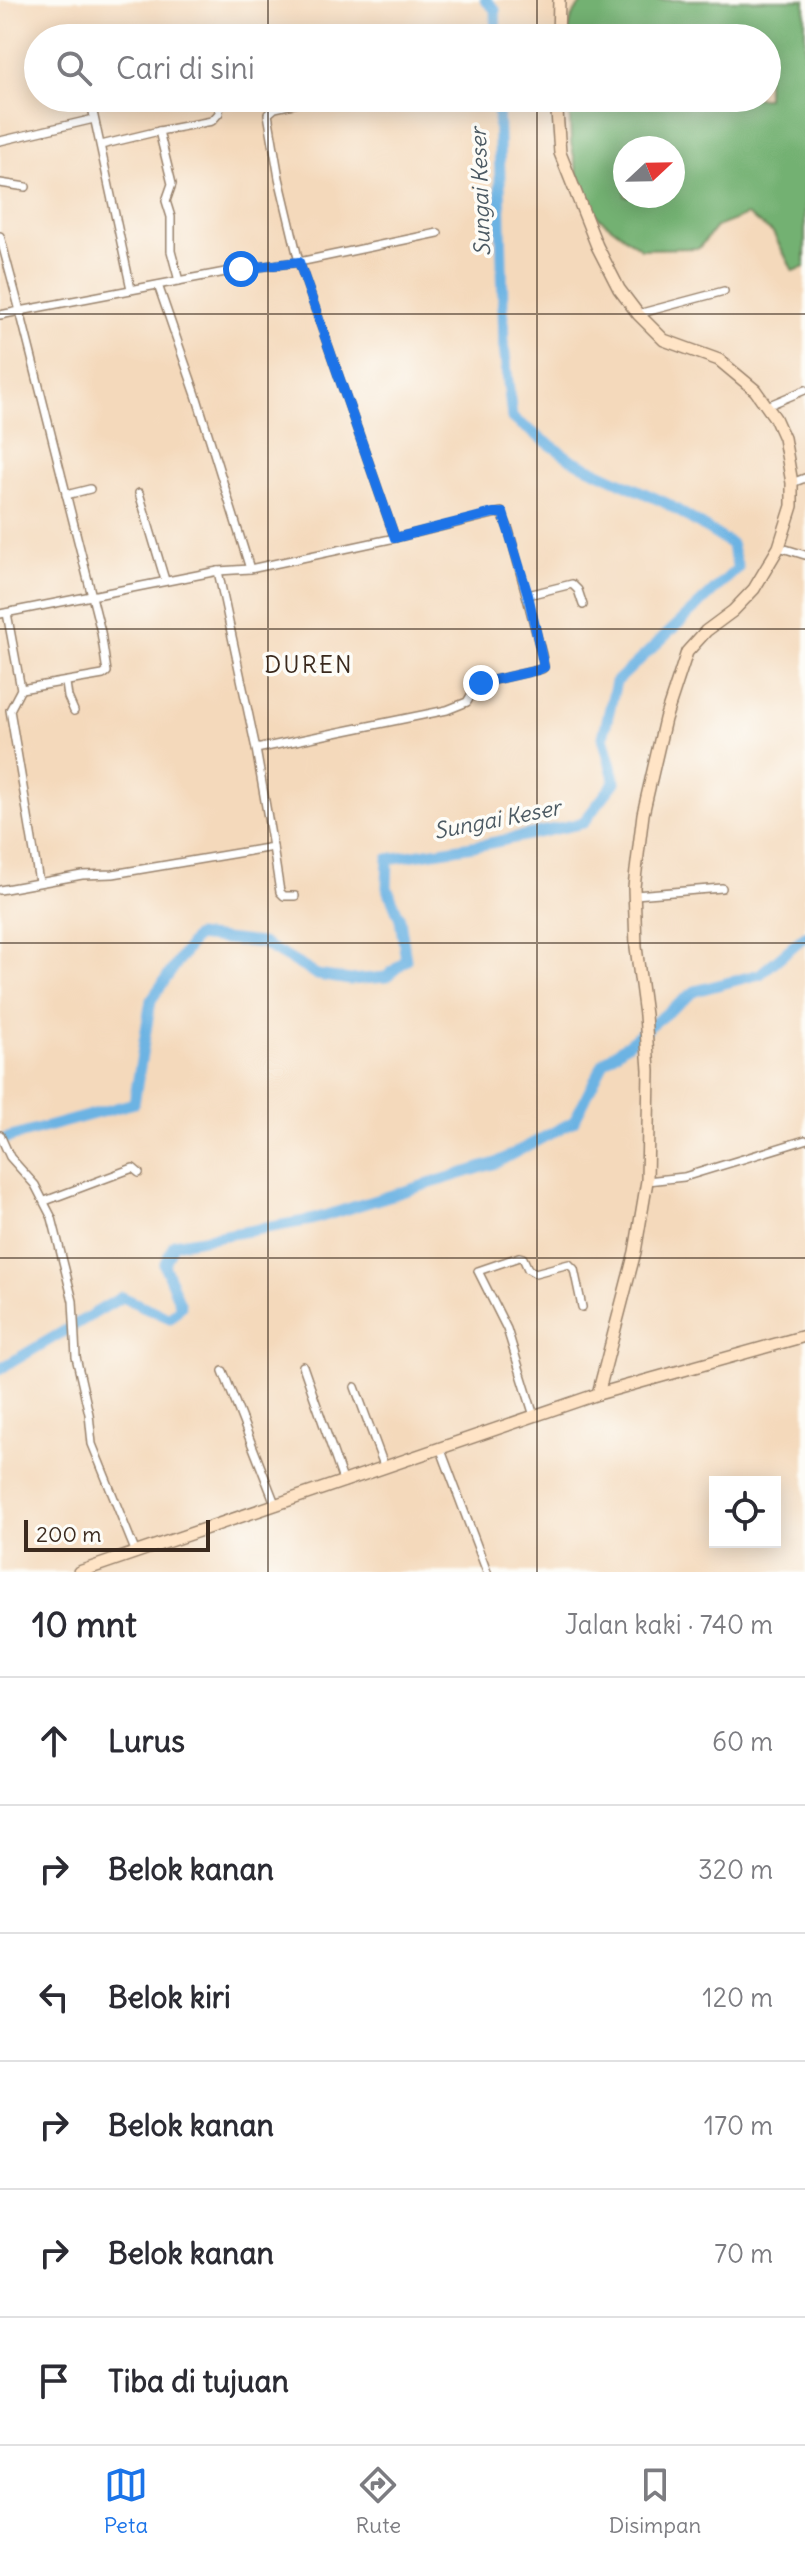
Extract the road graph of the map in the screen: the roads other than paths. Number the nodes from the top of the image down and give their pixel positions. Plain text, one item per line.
1 (559, 0) edge
2 (558, 24) edge
3 (93, 112) edge
4 (219, 112) edge
5 (270, 112) edge
6 (556, 112) edge
7 (94, 119) junction
8 (159, 131) junction
9 (0, 141) edge
10 (101, 145) junction
11 (0, 183) edge
12 (26, 187) dead end
13 (438, 233) dead end
14 (0, 236) edge
15 (299, 262) junction
16 (179, 281) junction
17 (158, 285) junction
18 (131, 289) junction
19 (724, 291) dead end
20 (20, 311) junction
21 (638, 314) junction
22 (0, 315) edge
23 (805, 390) edge
24 (767, 406) junction
25 (805, 478) edge
26 (792, 483) junction
27 (90, 489) dead end
28 (139, 493) dead end
29 (66, 495) junction
30 (395, 538) junction
31 (779, 547) junction
32 (805, 555) edge
33 (250, 569) junction
34 (218, 571) junction
35 (165, 580) junction
36 (528, 595) junction
37 (92, 596) junction
38 (583, 605) dead end
39 (4, 614) edge
40 (66, 683) junction
41 (21, 689) junction
42 (74, 711) dead end
43 (256, 749) junction
44 (273, 847) junction
45 (39, 882) junction
46 (722, 888) dead end
47 (0, 890) edge
48 (635, 895) junction
49 (295, 896) dead end
50 (0, 1135) edge
51 (805, 1140) edge
52 (139, 1173) dead end
53 (647, 1181) junction
54 (45, 1201) junction
55 (582, 1307) dead end
56 (805, 1336) edge
57 (303, 1366) dead end
58 (223, 1371) dead end
59 (355, 1387) dead end
60 (598, 1394) junction
61 (534, 1416) junction
62 (441, 1450) junction
63 (385, 1468) junction
64 (344, 1483) junction
65 (276, 1506) junction
66 (136, 1553) junction
67 (79, 1572) edge
68 (487, 1572) edge

1 - 2 street
3 - 7 street
4 - 8 street
5 - 15 street
6 - 21 street
7 - 9 street
7 - 10 street
8 - 10 street
8 - 16 street
10 - 18 street
11 - 12 street
13 - 15 street
14 - 20 street
15 - 16 street
15 - 30 street
16 - 17 street
17 - 18 street
17 - 33 street
18 - 20 street
19 - 21 street
20 - 22 street
20 - 29 street
21 - 24 street
23 - 24 street
24 - 26 street
25 - 26 street
26 - 31 street
27 - 29 street
28 - 35 street
29 - 37 street
30 - 33 street
30 - 36 street
31 - 32 street
31 - 48 street
33 - 34 street
34 - 35 street
34 - 43 street
35 - 37 street
36 - 38 street
36 - 43 street
37 - 39 street
37 - 40 street
39 - 41 street
40 - 41 street
40 - 42 street
41 - 45 street
43 - 44 street
44 - 45 street
44 - 49 street
45 - 47 street
46 - 48 street
48 - 53 street
50 - 54 street
51 - 53 street
52 - 54 street
53 - 60 street
54 - 66 street
55 - 61 street
56 - 60 street
57 - 64 street
58 - 65 street
59 - 63 street
60 - 61 street
61 - 62 street
62 - 63 street
62 - 68 street
63 - 64 street
64 - 65 street
65 - 66 street
66 - 67 street

